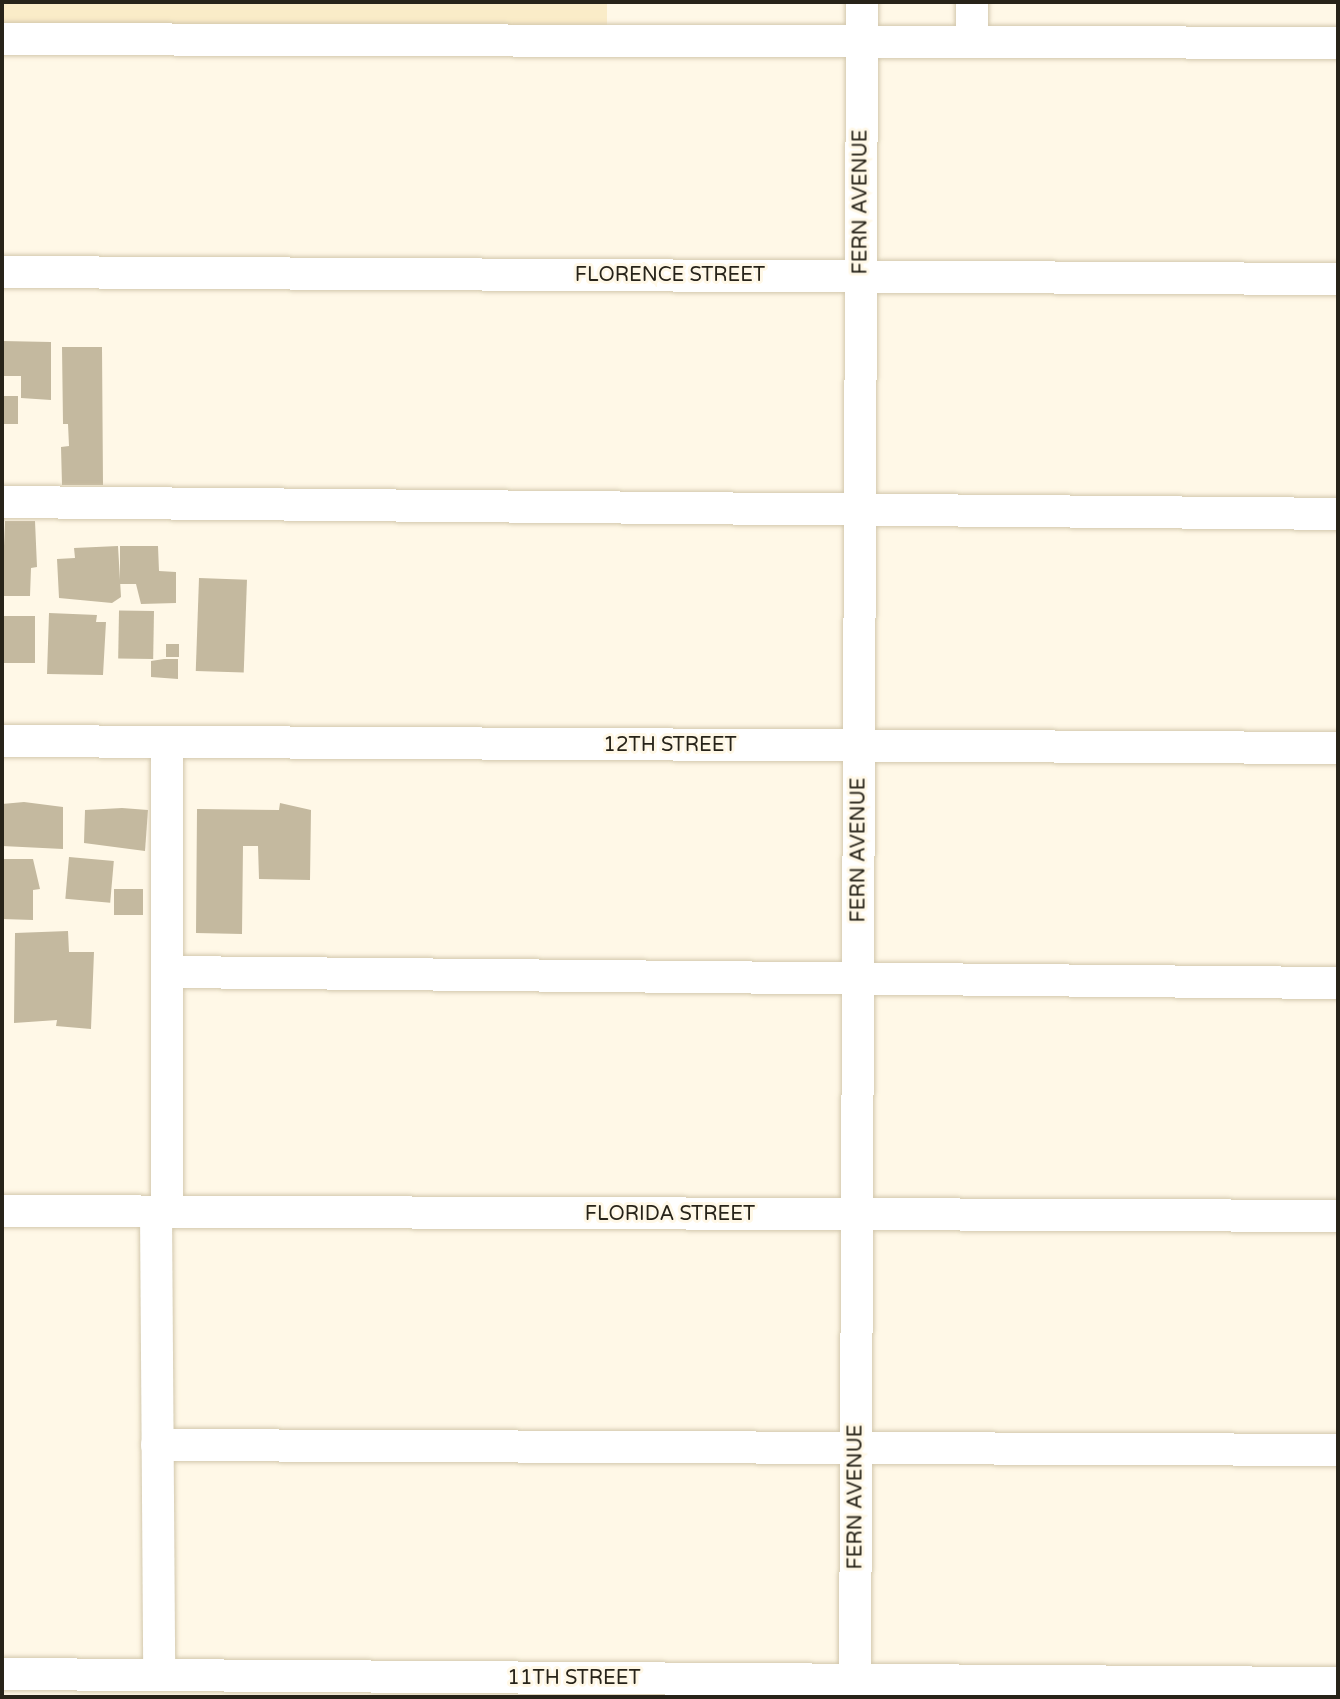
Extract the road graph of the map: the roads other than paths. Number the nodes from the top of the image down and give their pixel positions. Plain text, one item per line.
1 (862, 2) edge
2 (972, 2) edge
3 (2, 39) edge
4 (972, 41) junction
5 (862, 42) junction
6 (1338, 43) edge
7 (2, 272) edge
8 (861, 276) junction
9 (1338, 279) edge
10 (2, 502) edge
11 (860, 509) junction
12 (1338, 514) edge
13 (2, 741) edge
14 (167, 742) junction
15 (859, 746) junction
16 (1338, 748) edge
17 (167, 972) junction
18 (858, 980) junction
19 (1338, 983) edge
20 (2, 1211) edge
21 (162, 1212) junction
22 (857, 1214) junction
23 (1338, 1216) edge
24 (157, 1445) junction
25 (856, 1448) junction
26 (1338, 1450) edge
27 (2, 1674) edge
28 (159, 1675) junction
29 (1338, 1683) edge
30 (855, 1688) edge

1 - 5 street, FERN AVENUE
2 - 4 street
3 - 5 street
4 - 5 street
4 - 6 street
5 - 8 street, FERN AVENUE
7 - 8 street, FLORENCE STREET
8 - 9 street, FLORENCE STREET
8 - 11 street, FERN AVENUE
10 - 11 street
11 - 12 street
11 - 15 street, FERN AVENUE
13 - 14 street, 12TH STREET
14 - 15 street, 12TH STREET
14 - 17 street
15 - 16 street, 12TH STREET
15 - 18 street, FERN AVENUE
17 - 18 street
17 - 21 street
18 - 19 street
18 - 22 street, FERN AVENUE
20 - 21 street, FLORIDA STREET
21 - 22 street, FLORIDA STREET
21 - 24 street
22 - 23 street, FLORIDA STREET
22 - 25 street, FERN AVENUE
24 - 25 street
24 - 28 street
25 - 26 street
25 - 30 street, FERN AVENUE
27 - 28 street, 11TH STREET
28 - 30 street, 11TH STREET
29 - 30 street, 11TH STREET

